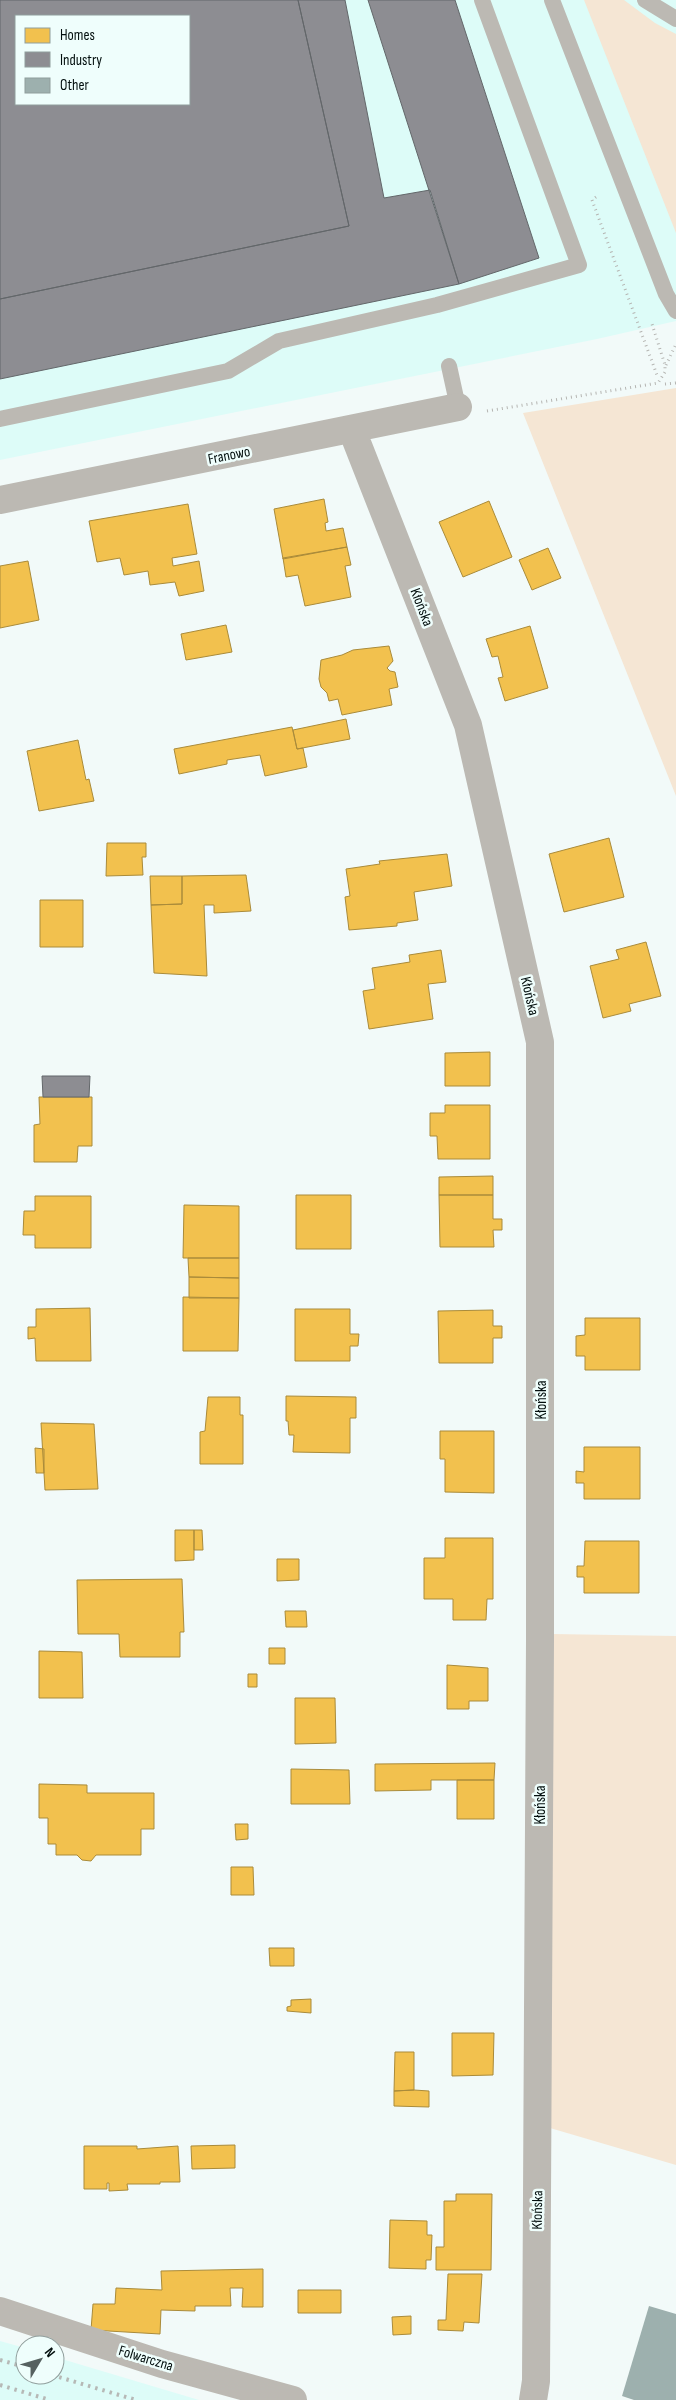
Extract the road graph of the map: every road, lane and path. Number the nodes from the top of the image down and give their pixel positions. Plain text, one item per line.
1 (482, 0) edge
2 (552, 0) edge
3 (645, 0) edge
4 (676, 19) edge
5 (596, 197) dead end
6 (676, 311) edge
7 (676, 344) edge
8 (665, 365) dead end
9 (449, 366) dead end
10 (658, 376) dead end
11 (658, 383) dead end
12 (676, 383) edge
13 (665, 384) dead end
14 (458, 407) junction
15 (0, 419) edge
16 (352, 430) junction
17 (0, 500) edge
18 (0, 2311) edge
19 (293, 2400) edge
20 (533, 2400) edge

1 - 15 lane
2 - 6 lane
3 - 4 lane
5 - 10 path
7 - 8 path
9 - 14 lane
11 - 14 path
12 - 13 path
14 - 16 street, Franowo
16 - 17 street, Franowo
16 - 20 street, Kłońska
18 - 19 street, Folwarczna

